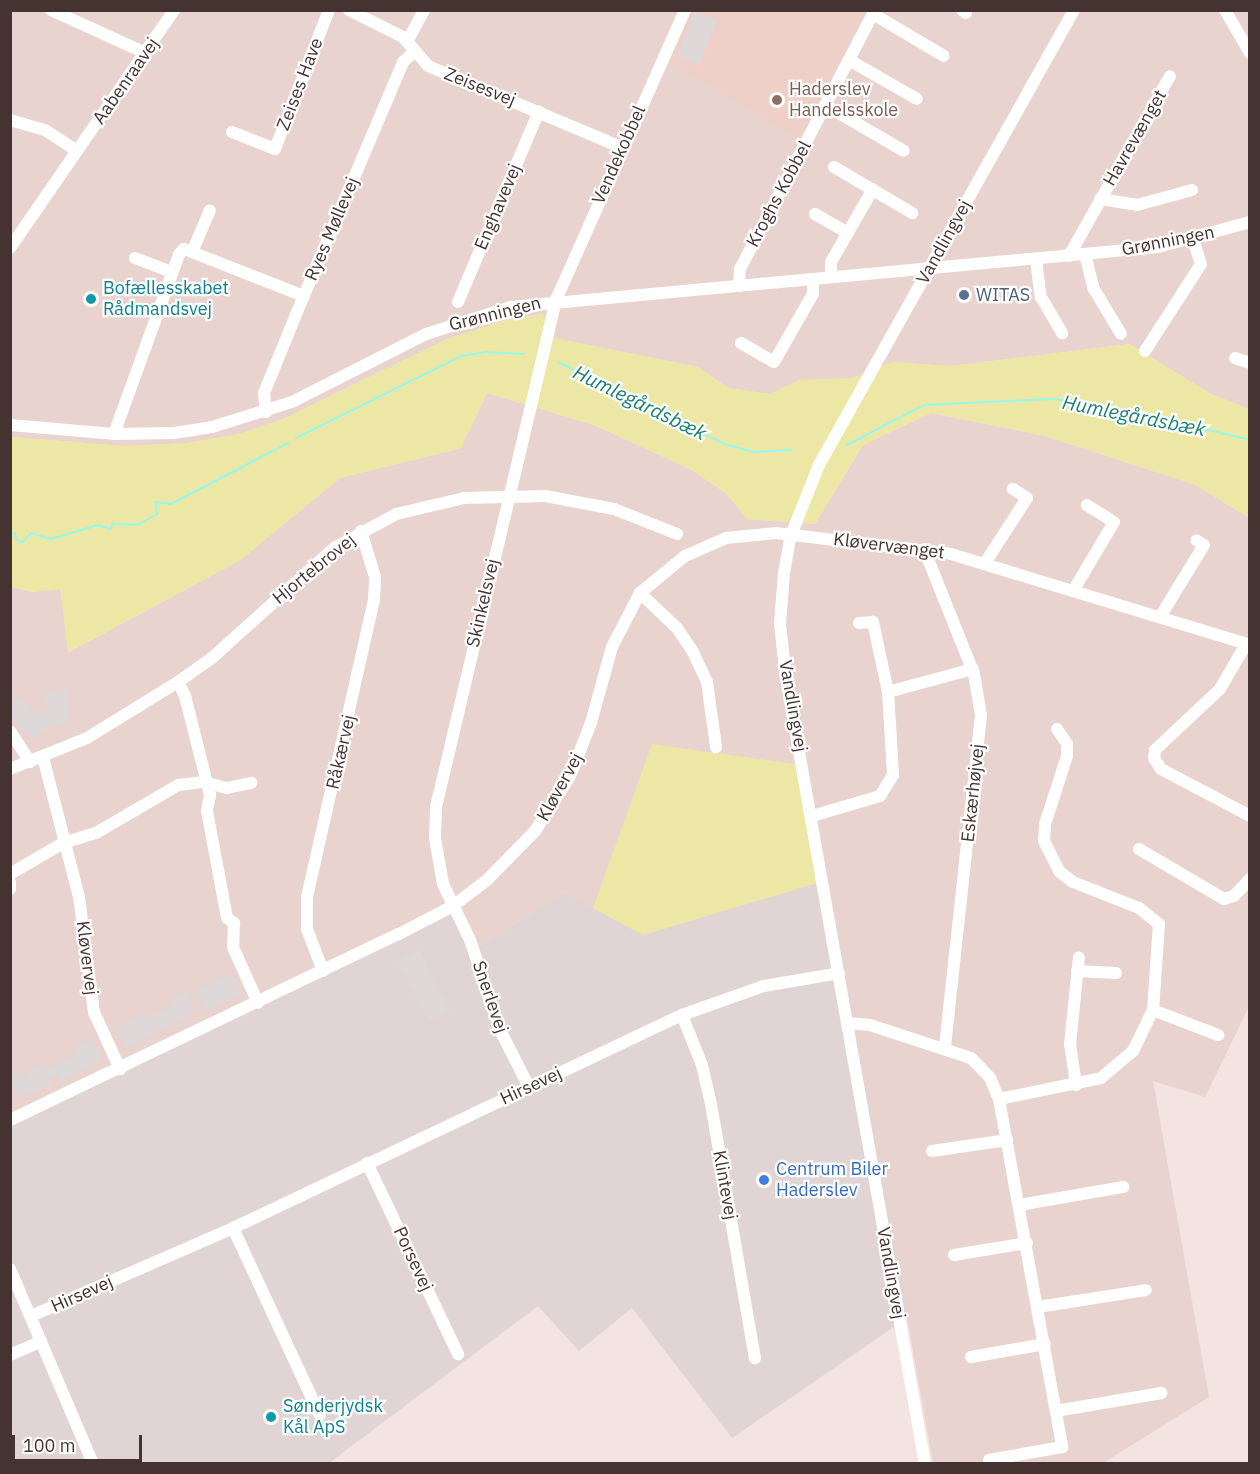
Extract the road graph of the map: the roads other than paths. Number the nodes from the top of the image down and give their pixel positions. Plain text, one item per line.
1 (51, 10) edge
2 (174, 10) edge
3 (329, 10) edge
4 (349, 10) edge
5 (424, 10) edge
6 (685, 10) edge
7 (1074, 10) edge
8 (1226, 11) edge
9 (874, 12) edge
10 (410, 47) junction
11 (146, 53) junction
12 (1250, 53) edge
13 (944, 56) dead end
14 (849, 60) junction
15 (1170, 76) dead end
16 (917, 99) dead end
17 (825, 105) junction
18 (539, 111) junction
19 (10, 120) edge
20 (232, 132) dead end
21 (622, 148) junction
22 (904, 151) dead end
23 (77, 152) junction
24 (834, 167) dead end
25 (873, 189) junction
26 (1192, 190) dead end
27 (1100, 199) junction
28 (210, 210) dead end
29 (912, 213) dead end
30 (815, 214) dead end
31 (1250, 222) edge
32 (848, 233) junction
33 (1193, 239) junction
34 (10, 248) edge
35 (193, 250) junction
36 (1085, 254) junction
37 (1070, 256) junction
38 (135, 258) dead end
39 (1036, 259) junction
40 (929, 270) junction
41 (172, 272) junction
42 (831, 277) junction
43 (813, 279) junction
44 (739, 286) junction
45 (304, 296) junction
46 (556, 300) junction
47 (458, 302) dead end
48 (1062, 333) dead end
49 (1121, 334) dead end
50 (741, 343) dead end
51 (1145, 351) dead end
52 (1235, 358) dead end
53 (1250, 363) edge
54 (266, 412) junction
55 (10, 425) edge
56 (114, 434) junction
57 (1013, 489) dead end
58 (508, 497) junction
59 (1087, 505) dead end
60 (361, 531) junction
61 (677, 534) dead end
62 (791, 535) junction
63 (1196, 540) dead end
64 (924, 549) junction
65 (985, 563) junction
66 (1073, 591) junction
67 (640, 593) junction
68 (1160, 617) junction
69 (859, 623) dead end
70 (1248, 644) edge
71 (973, 669) junction
72 (178, 682) junction
73 (888, 692) junction
74 (1057, 729) dead end
75 (10, 731) edge
76 (716, 747) dead end
77 (43, 757) junction
78 (30, 762) junction
79 (10, 769) edge
80 (204, 782) junction
81 (251, 783) dead end
82 (812, 816) junction
83 (1250, 816) edge
84 (63, 843) junction
85 (1139, 849) dead end
86 (10, 874) edge
87 (1250, 879) edge
88 (10, 882) edge
89 (10, 889) edge
90 (453, 906) junction
91 (1079, 957) dead end
92 (323, 971) junction
93 (1077, 972) junction
94 (839, 973) junction
95 (1116, 973) dead end
96 (258, 1003) junction
97 (1153, 1010) junction
98 (682, 1015) junction
99 (848, 1023) junction
100 (1218, 1035) dead end
101 (945, 1047) junction
102 (120, 1069) junction
103 (1076, 1085) junction
104 (529, 1086) junction
105 (999, 1099) junction
106 (12, 1115) edge
107 (1007, 1140) junction
108 (932, 1151) dead end
109 (367, 1163) junction
110 (1123, 1187) dead end
111 (1019, 1205) junction
112 (233, 1228) junction
113 (1027, 1243) junction
114 (954, 1254) dead end
115 (10, 1269) edge
116 (1146, 1290) dead end
117 (1038, 1307) junction
118 (31, 1316) junction
119 (41, 1341) junction
120 (1045, 1344) junction
121 (458, 1354) dead end
122 (10, 1355) edge
123 (971, 1357) dead end
124 (755, 1358) dead end
125 (1161, 1394) dead end
126 (1056, 1411) junction
127 (320, 1415) dead end
128 (989, 1460) dead end
129 (93, 1464) edge
130 (925, 1464) edge

1 - 11 street
2 - 11 street, Aabenraavej
3 - 20 street, Zeises Have
4 - 10 street, Zeisesvej
5 - 10 street, Ryes Møllevej
6 - 21 street, Vendekobbel
7 - 40 street, Vandlingvej
8 - 12 street
9 - 13 street, Kroghs Kobbel
9 - 14 street, Kroghs Kobbel
10 - 18 street, Zeisesvej
10 - 45 street, Ryes Møllevej
11 - 23 street, Aabenraavej
14 - 16 street
14 - 17 street, Kroghs Kobbel
15 - 27 street, Havrevænget
17 - 22 street
17 - 44 street, Kroghs Kobbel
18 - 21 street, Zeisesvej
18 - 47 street, Enghavevej
19 - 23 street
21 - 46 street, Vendekobbel
23 - 34 street, Aabenraavej
24 - 25 street
25 - 29 street
25 - 32 street
26 - 27 street, Havrevænget
27 - 37 street, Havrevænget
28 - 35 street
30 - 32 street
31 - 33 street, Grønningen
32 - 42 street
33 - 36 street, Grønningen
33 - 51 street
35 - 41 street
35 - 45 street
36 - 37 street, Grønningen
36 - 49 street
37 - 39 street, Grønningen
38 - 41 street
39 - 40 street, Grønningen
39 - 48 street
40 - 42 street, Grønningen
40 - 62 street, Vandlingvej
41 - 56 street
42 - 43 street, Grønningen
43 - 44 street, Grønningen
43 - 50 street
44 - 46 street, Grønningen
45 - 54 street, Ryes Møllevej
46 - 54 street, Grønningen
46 - 58 street, Skinkelsvej
52 - 53 street
54 - 56 street, Grønningen
55 - 56 street, Grønningen
57 - 65 street
58 - 60 street, Hjortebrovej
58 - 61 street, Hjortebrovej
58 - 90 street, Skinkelsvej
59 - 66 street
60 - 72 street, Hjortebrovej
60 - 92 street, Råkærvej
62 - 64 street, Kløvervænget
62 - 67 street, Kløvervej
62 - 82 street, Vandlingvej
63 - 68 street
64 - 65 street, Kløvervænget
64 - 71 street, Eskærhøjvej
65 - 66 street, Kløvervænget
66 - 68 street, Kløvervænget
67 - 76 street
67 - 90 street, Kløvervej
68 - 70 street, Kløvervænget
69 - 73 street
70 - 83 street
71 - 73 street
71 - 101 street, Eskærhøjvej
72 - 77 street, Hjortebrovej
72 - 80 street
73 - 82 street
74 - 97 street
75 - 78 street
77 - 78 street, Hjortebrovej
77 - 84 street
78 - 79 street, Hjortebrovej
80 - 81 street
80 - 84 street
80 - 96 street
82 - 94 street, Vandlingvej
84 - 86 street
84 - 102 street, Kløvervej
85 - 87 street
88 - 89 street
90 - 92 street, Kløvervej
90 - 104 street, Snerlevej
91 - 93 street
92 - 96 street, Kløvervej
93 - 95 street
93 - 103 street
94 - 98 street, Hirsevej
94 - 99 street, Vandlingvej
96 - 102 street, Kløvervej
97 - 100 street
97 - 103 street
98 - 104 street, Hirsevej
98 - 124 street, Klintevej
99 - 101 street
99 - 130 street, Vandlingvej
101 - 105 street
102 - 106 street, Kløvervej
103 - 105 street
104 - 109 street, Hirsevej
105 - 107 street
107 - 108 street
107 - 111 street
109 - 112 street, Hirsevej
109 - 121 street, Porsevej
110 - 111 street
111 - 113 street
112 - 118 street, Hirsevej
112 - 127 street
113 - 114 street
113 - 117 street
115 - 118 street
116 - 117 street
117 - 120 street
118 - 119 street
119 - 122 street
119 - 129 street
120 - 123 street
120 - 126 street
125 - 126 street
126 - 128 street

